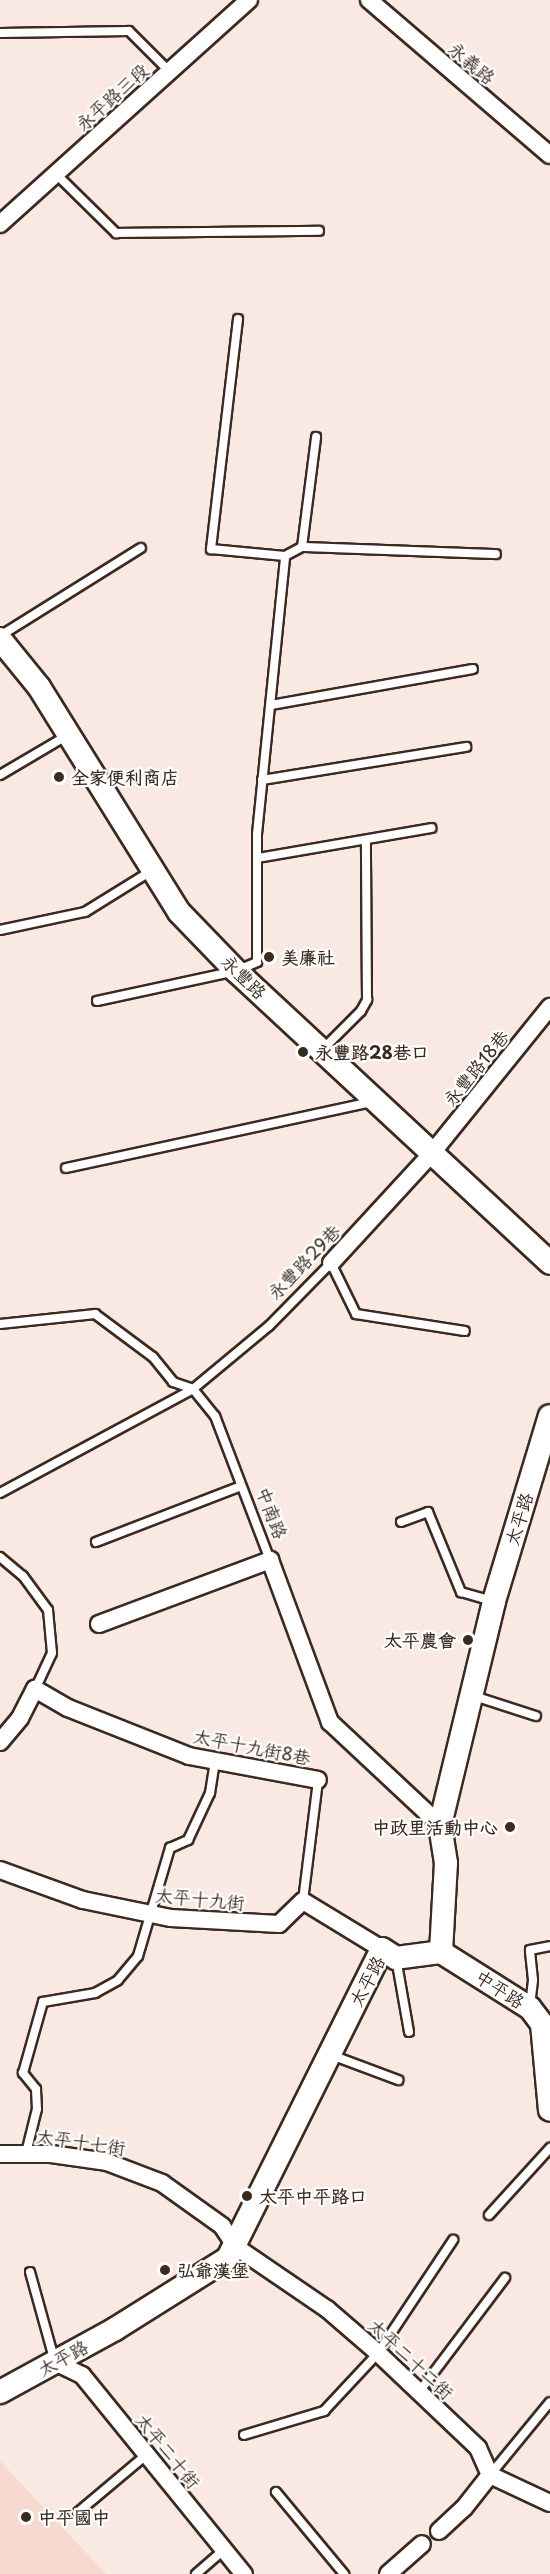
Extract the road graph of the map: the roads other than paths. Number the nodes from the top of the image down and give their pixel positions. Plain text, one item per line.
1 (249, 0) edge
2 (369, 0) edge
3 (0, 33) edge
4 (170, 72) junction
5 (550, 155) edge
6 (55, 173) junction
7 (0, 224) edge
8 (319, 231) dead end
9 (238, 318) dead end
10 (316, 437) dead end
11 (302, 547) junction
12 (141, 548) dead end
13 (496, 554) dead end
14 (285, 556) junction
15 (0, 638) edge
16 (473, 669) dead end
17 (271, 705) junction
18 (68, 735) junction
19 (466, 747) dead end
20 (0, 775) edge
21 (262, 780) junction
22 (431, 828) dead end
23 (366, 840) junction
24 (258, 858) junction
25 (151, 871) junction
26 (0, 930) edge
27 (236, 971) junction
28 (97, 1001) dead end
29 (550, 1007) edge
30 (322, 1050) junction
31 (377, 1101) junction
32 (432, 1153) junction
33 (66, 1168) dead end
34 (331, 1263) junction
35 (550, 1263) edge
36 (0, 1324) edge
37 (465, 1331) dead end
38 (193, 1389) junction
39 (550, 1416) edge
40 (241, 1486) junction
41 (0, 1493) edge
42 (401, 1522) dead end
43 (96, 1542) dead end
44 (0, 1557) edge
45 (270, 1560) junction
46 (494, 1601) junction
47 (99, 1624) dead end
48 (35, 1689) junction
49 (470, 1694) junction
50 (536, 1716) dead end
51 (0, 1742) edge
52 (215, 1762) junction
53 (318, 1780) joint
54 (440, 1825) junction
55 (0, 1870) edge
56 (303, 1902) junction
57 (152, 1915) junction
58 (550, 1946) edge
59 (441, 1952) junction
60 (389, 1953) junction
61 (530, 2008) junction
62 (409, 2032) dead end
63 (330, 2055) junction
64 (398, 2080) dead end
65 (550, 2110) edge
66 (550, 2148) edge
67 (26, 2153) junction
68 (0, 2154) edge
69 (489, 2215) dead end
70 (453, 2240) dead end
71 (236, 2247) junction
72 (30, 2272) dead end
73 (505, 2278) dead end
74 (378, 2353) junction
75 (55, 2362) junction
76 (0, 2392) edge
77 (419, 2392) junction
78 (550, 2403) edge
79 (244, 2435) dead end
80 (146, 2455) junction
81 (490, 2475) junction
82 (276, 2492) dead end
83 (550, 2503) edge
84 (77, 2513) dead end
85 (438, 2531) dead end
86 (422, 2544) dead end
87 (224, 2550) junction
88 (196, 2574) edge
89 (244, 2574) edge
90 (344, 2574) edge
91 (388, 2574) edge

1 - 4 street, 永平路三段
2 - 5 street, 永義路
3 - 4 lane
4 - 6 street, 永平路三段
6 - 7 street, 永平路三段
6 - 8 lane
9 - 14 lane
10 - 11 lane
11 - 13 lane
11 - 14 lane
12 - 15 lane
14 - 17 lane
15 - 18 street, 永豐路
16 - 17 lane
17 - 21 lane
18 - 20 lane
18 - 25 street, 永豐路
19 - 21 lane
21 - 24 lane
22 - 23 lane
23 - 24 lane
23 - 30 lane
24 - 27 lane
25 - 26 lane
25 - 27 street, 永豐路
27 - 28 lane
27 - 30 street, 永豐路
29 - 32 street, 永豐路18巷
30 - 31 street, 永豐路
31 - 32 street, 永豐路
31 - 33 lane
32 - 34 street, 永豐路29巷
32 - 35 street, 永豐路
34 - 37 lane
34 - 38 lane, 永豐路29巷
36 - 38 lane, 中南路
38 - 40 lane, 中南路
38 - 41 lane, 永豐路29巷
39 - 46 street, 太平路
40 - 43 lane
40 - 45 lane, 中南路
42 - 46 lane
44 - 48 lane
45 - 47 street
45 - 54 street, 中南路
46 - 49 street, 太平路
48 - 51 street
48 - 52 street, 太平十九街8巷
49 - 50 lane
49 - 54 street, 太平路
52 - 53 street, 太平十九街8巷
52 - 57 lane
53 - 56 lane, 太平十九街8巷
54 - 59 street, 太平路
55 - 57 street, 太平十九街
56 - 57 street, 太平十九街
56 - 60 street
57 - 67 lane
58 - 61 lane
59 - 60 street, 太平路
59 - 61 street, 中平路
60 - 62 lane
60 - 63 street, 太平路
61 - 65 street, 中平路
63 - 64 lane
63 - 71 street, 太平路
66 - 69 lane
67 - 68 street, 太平十七街
67 - 71 street, 太平十七街
70 - 74 lane
71 - 74 street, 太平二十二街
71 - 75 street, 太平路
72 - 75 lane
73 - 77 lane
74 - 77 street, 太平二十二街
74 - 79 lane
75 - 76 street, 太平路
75 - 80 street, 太平二十街
77 - 81 street, 太平二十二街
78 - 81 lane
80 - 84 lane
80 - 87 street, 太平二十街
81 - 83 street
81 - 85 street
82 - 90 lane
86 - 91 street
87 - 88 lane
87 - 89 street, 太平二十街

